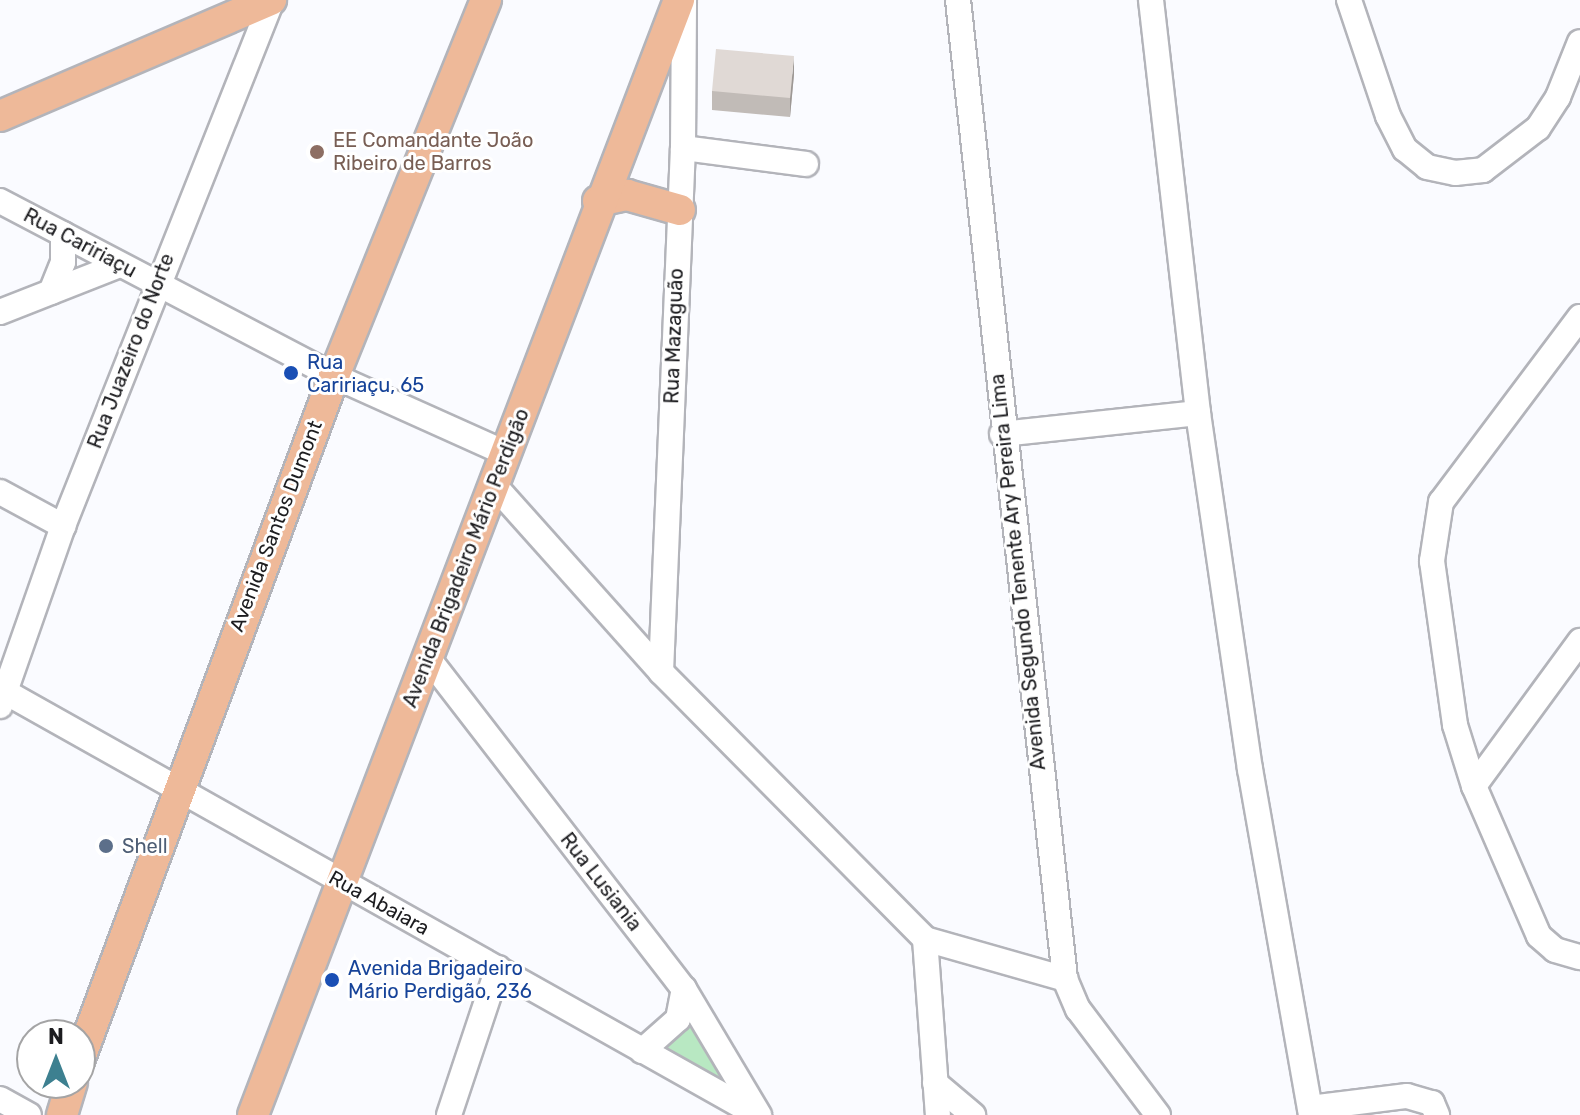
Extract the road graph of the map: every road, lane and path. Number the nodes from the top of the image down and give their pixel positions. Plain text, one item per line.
1 (271, 0) edge
2 (486, 0) edge
3 (681, 0) edge
4 (958, 0) edge
5 (1151, 0) edge
6 (1349, 0) edge
7 (1580, 42) edge
8 (0, 116) edge
9 (683, 148) junction
10 (806, 164) dead end
11 (0, 201) edge
12 (598, 201) junction
13 (680, 210) junction
14 (63, 234) junction
15 (120, 265) junction
16 (157, 283) junction
17 (51, 292) junction
18 (0, 312) edge
19 (1580, 317) edge
20 (334, 376) junction
21 (1198, 413) junction
22 (1002, 434) junction
23 (505, 453) junction
24 (493, 484) junction
25 (0, 492) edge
26 (63, 526) junction
27 (1580, 641) edge
28 (428, 658) junction
29 (661, 672) junction
30 (2, 696) edge
31 (1474, 786) junction
32 (176, 789) junction
33 (344, 885) junction
34 (925, 939) junction
35 (1580, 957) edge
36 (498, 968) junction
37 (1065, 979) junction
38 (684, 989) junction
39 (94, 1019) edge
40 (642, 1051) junction
41 (935, 1083) junction
42 (0, 1099) edge
43 (1311, 1111) edge
44 (29, 1115) edge
45 (253, 1115) edge
46 (449, 1115) edge
47 (759, 1115) edge
48 (938, 1115) edge
49 (973, 1115) edge
50 (1158, 1115) edge
51 (1437, 1115) edge

1 - 8 main road
1 - 16 street, Rua Juazeiro do Norte
2 - 20 main road, Avenida Santos Dumont
3 - 9 street, Rua Mazaguão
3 - 12 main road, Avenida Brigadeiro Mário Perdigão
4 - 22 street, Avenida Segundo Tenente Ary Pereira Lima
5 - 21 street
6 - 7 street
9 - 10 street
9 - 13 street, Rua Mazaguão
11 - 14 street, Rua Caririaçu
12 - 13 main road
12 - 23 main road, Avenida Brigadeiro Mário Perdigão
13 - 29 street, Rua Mazaguão
14 - 15 street, Rua Caririaçu
14 - 17 street
15 - 16 street, Rua Caririaçu
15 - 17 street
16 - 20 street, Rua Caririaçu
16 - 26 street, Rua Juazeiro do Norte
17 - 18 street
19 - 31 street
20 - 23 street, Rua Caririaçu
20 - 32 main road, Avenida Santos Dumont
21 - 22 street
21 - 43 street
22 - 37 street, Avenida Segundo Tenente Ary Pereira Lima
23 - 24 main road, Avenida Brigadeiro Mário Perdigão
24 - 28 main road, Avenida Brigadeiro Mário Perdigão
24 - 29 street
25 - 26 street
26 - 30 street, Rua Juazeiro do Norte
27 - 31 street
28 - 33 main road, Avenida Brigadeiro Mário Perdigão
28 - 38 street, Rua Lusiania
29 - 34 street
30 - 32 street, Rua Abaiara
31 - 35 street
32 - 33 street, Rua Abaiara
32 - 39 main road, Avenida Santos Dumont
33 - 36 street, Rua Abaiara
33 - 45 main road, Avenida Brigadeiro Mário Perdigão
34 - 37 street
34 - 41 street
36 - 40 street, Rua Abaiara
36 - 46 street
37 - 50 street, Avenida Segundo Tenente Ary Pereira Lima
38 - 40 street
38 - 47 street, Rua Lusiania
40 - 47 street, Rua Abaiara
41 - 48 street
41 - 49 street
42 - 44 street
43 - 51 street

